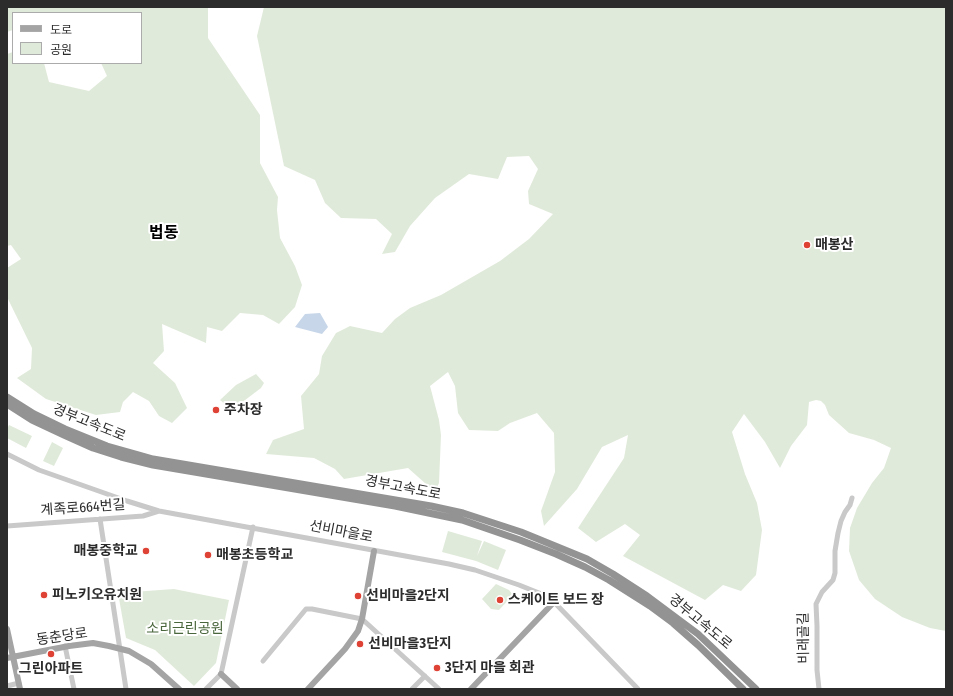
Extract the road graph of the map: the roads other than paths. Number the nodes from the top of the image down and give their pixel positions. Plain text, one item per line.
1 (7, 397) edge
2 (7, 404) edge
3 (7, 454) edge
4 (852, 498) dead end
5 (159, 511) junction
6 (100, 519) junction
7 (7, 526) edge
8 (252, 528) junction
9 (374, 551) junction
10 (554, 602) junction
11 (362, 619) junction
12 (7, 629) edge
13 (65, 646) junction
14 (118, 648) junction
15 (10, 658) edge
16 (263, 661) dead end
17 (220, 674) junction
18 (425, 676) junction
19 (7, 686) edge
20 (19, 686) edge
21 (74, 689) edge
22 (126, 689) edge
23 (179, 689) edge
24 (206, 689) edge
25 (237, 689) edge
26 (308, 689) edge
27 (412, 689) edge
28 (439, 689) edge
29 (471, 689) edge
30 (638, 689) edge
31 (743, 689) edge
32 (756, 689) edge
33 (819, 689) edge

1 - 32 highway, 경부고속도로
2 - 31 highway, 경부고속도로
3 - 5 street, 선비마을로
4 - 33 street, 비래골길
5 - 6 street, 계족로664번길
5 - 8 street, 선비마을로
6 - 7 street, 계족로664번길
6 - 14 street
8 - 9 street, 선비마을로
8 - 17 street
9 - 10 street, 선비마을로
9 - 11 main road
10 - 29 main road
10 - 30 street, 선비마을로
11 - 16 street
11 - 18 street
11 - 26 main road
12 - 15 main road
13 - 14 main road, 동춘당로
13 - 15 main road, 동춘당로
13 - 21 street
14 - 22 street
14 - 23 main road, 동춘당로
15 - 20 main road
17 - 24 street
17 - 25 main road
18 - 27 street
18 - 28 street
19 - 20 street

